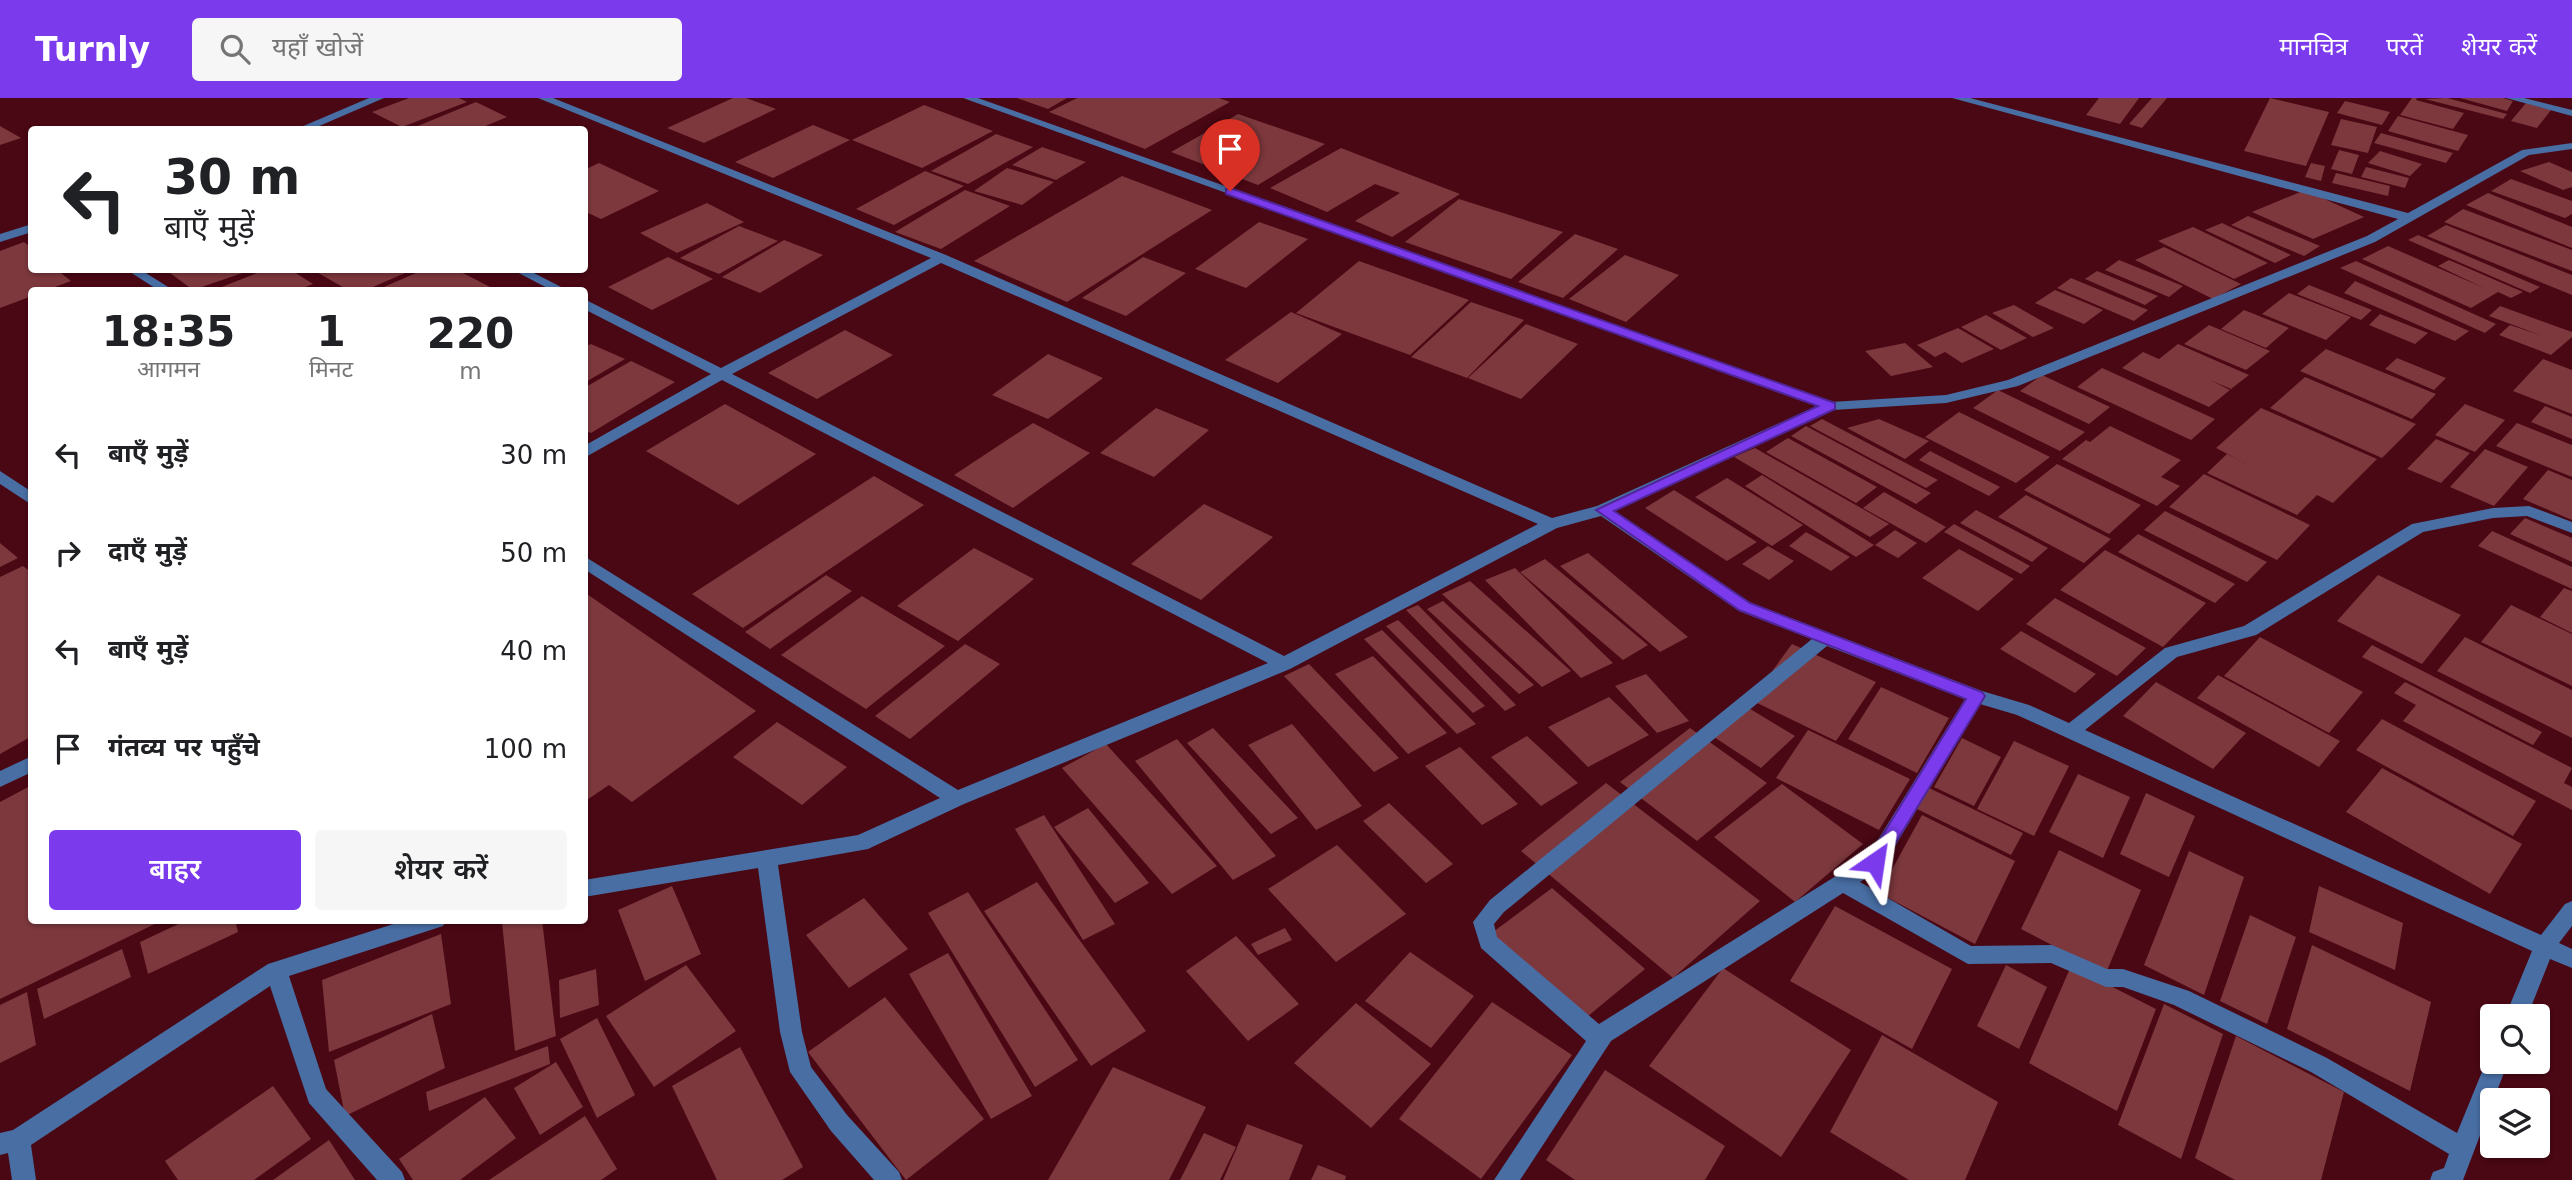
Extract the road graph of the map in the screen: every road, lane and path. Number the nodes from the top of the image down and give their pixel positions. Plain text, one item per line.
1 (379, 98) edge
2 (543, 98) edge
3 (968, 98) edge
4 (1957, 98) edge
5 (2511, 98) edge
6 (2572, 113) edge
7 (309, 126) edge
8 (2572, 146) edge
9 (2407, 217) junction
10 (28, 229) edge
11 (0, 238) edge
12 (941, 258) junction
13 (139, 273) edge
14 (525, 273) edge
15 (161, 287) edge
16 (554, 287) edge
17 (588, 305) edge
18 (723, 373) junction
19 (1830, 406) junction
20 (588, 451) edge
21 (0, 476) edge
22 (28, 497) edge
23 (1603, 510) junction
24 (1551, 524) junction
25 (2572, 528) edge
26 (588, 564) edge
27 (1825, 638) junction
28 (1284, 664) junction
29 (1976, 696) junction
30 (2070, 732) junction
31 (28, 765) edge
32 (0, 780) edge
33 (957, 799) junction
34 (766, 859) junction
35 (1843, 882) junction
36 (588, 888) edge
37 (2572, 910) edge
38 (423, 924) edge
39 (2544, 947) junction
40 (2572, 959) edge
41 (276, 971) junction
42 (2521, 1004) edge
43 (1600, 1039) junction
44 (2492, 1074) edge
45 (9, 1142) edge
46 (2462, 1149) junction
47 (24, 1180) edge
48 (393, 1180) edge
49 (890, 1180) edge
50 (1506, 1180) edge
51 (2442, 1180) edge

1 - 7 street
2 - 12 street
3 - 19 street
4 - 9 street
5 - 6 street
8 - 9 street
9 - 19 street
10 - 11 street
12 - 18 street
12 - 24 street
13 - 15 street
14 - 16 street
17 - 18 street
18 - 20 street
18 - 28 street
19 - 23 street
21 - 22 street
23 - 24 street
23 - 27 street
24 - 28 street
25 - 30 street
26 - 33 street
27 - 29 street
27 - 43 street
28 - 33 street
29 - 30 street
29 - 35 street
30 - 39 street
31 - 32 street
33 - 34 street
34 - 36 street
34 - 49 street
35 - 43 street
35 - 46 street
37 - 39 street
38 - 41 street
39 - 40 street
39 - 42 street
41 - 45 street
41 - 48 street
43 - 50 street
44 - 46 street
45 - 47 street
46 - 51 street

